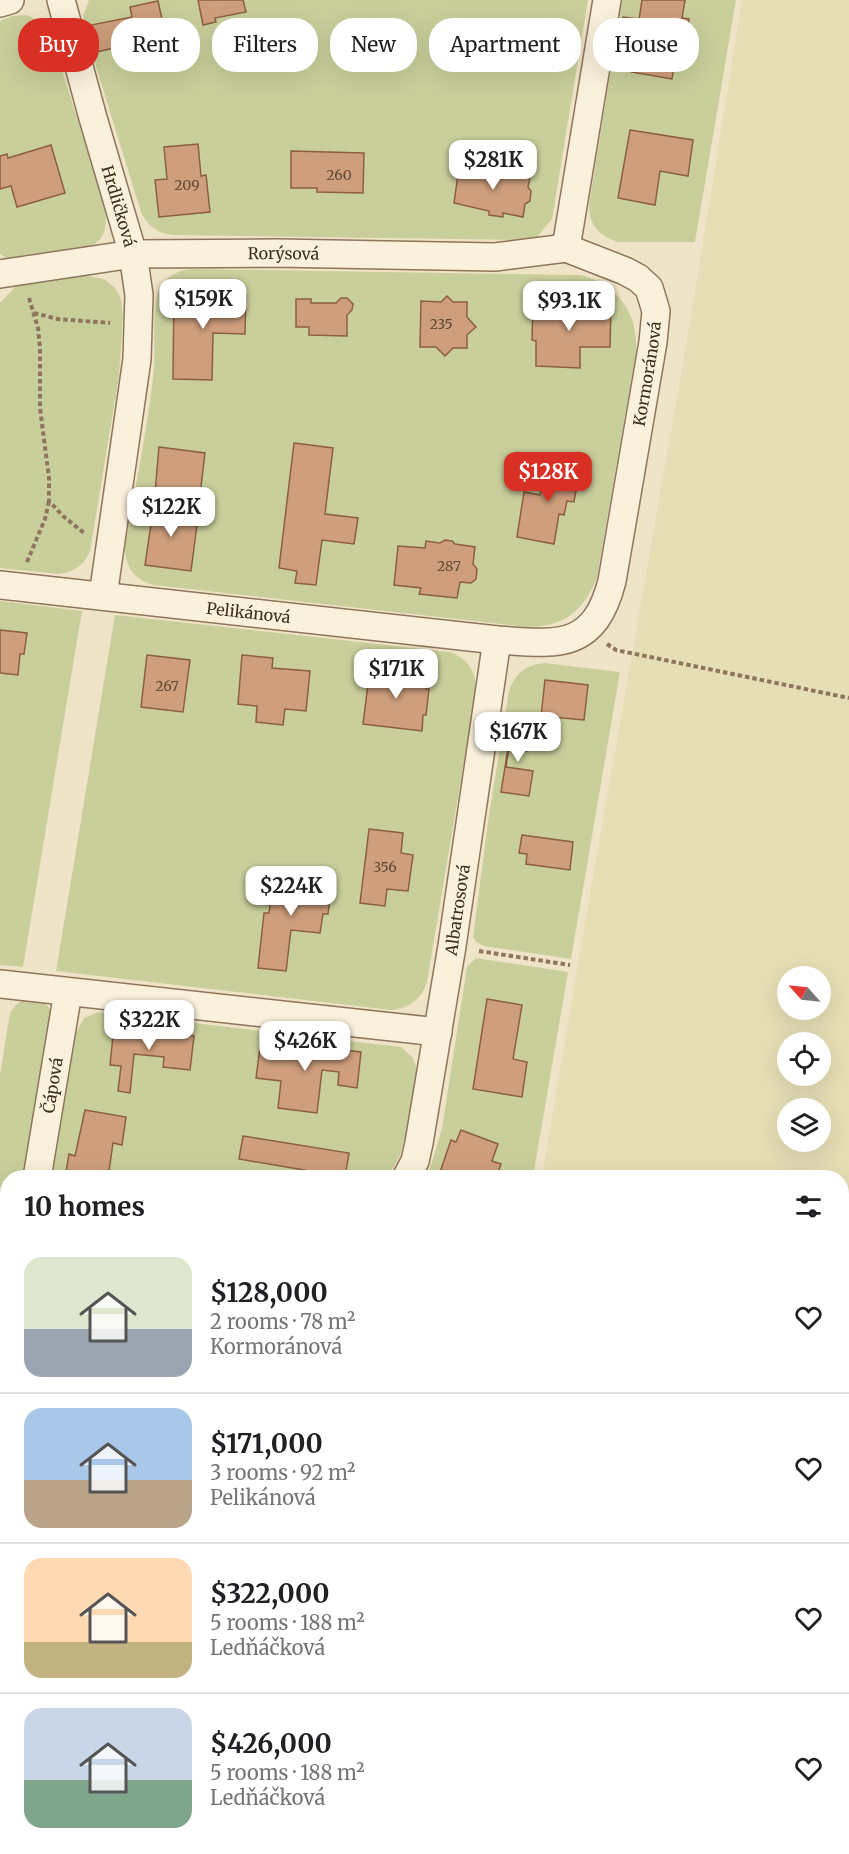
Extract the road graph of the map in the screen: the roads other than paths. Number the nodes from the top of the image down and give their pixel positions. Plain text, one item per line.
1 (10, 0) edge
2 (61, 0) edge
3 (607, 0) edge
4 (0, 3) edge
5 (566, 248) junction
6 (134, 254) junction
7 (10, 273) edge
8 (0, 585) edge
9 (103, 596) junction
10 (497, 640) junction
11 (1, 991) edge
12 (68, 992) junction
13 (438, 1032) junction
14 (38, 1170) edge
15 (410, 1170) edge

1 - 4 street
2 - 6 street, Hrdličková
3 - 5 street
5 - 6 street, Rorýsová
5 - 10 street, Kormoránová
6 - 7 street, Rorýsová
6 - 9 street, Hrdličková
8 - 9 street, Pelikánová
9 - 10 street, Pelikánová
10 - 13 street, Albatrosová
11 - 12 street
12 - 13 street
12 - 14 street, Čápová
13 - 15 street, Albatrosová

